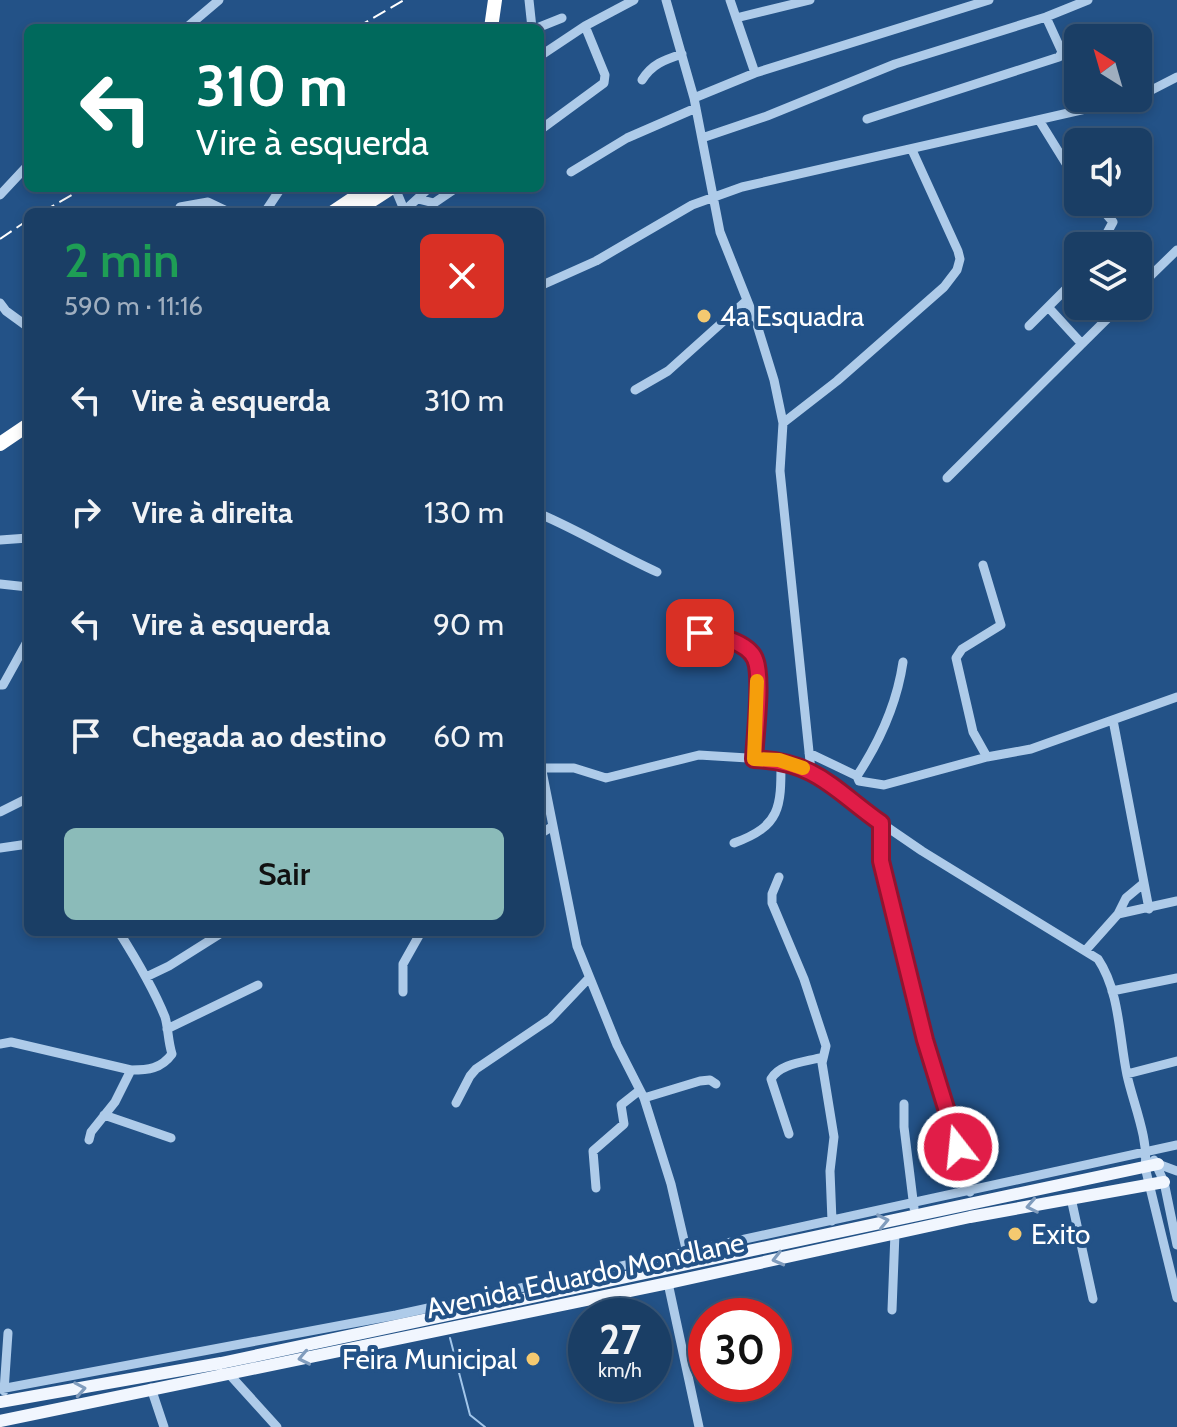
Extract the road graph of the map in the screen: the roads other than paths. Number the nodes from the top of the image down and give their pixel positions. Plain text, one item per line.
1 (219, 0) edge
2 (495, 0) edge
3 (529, 0) edge
4 (634, 0) edge
5 (666, 0) edge
6 (730, 0) edge
7 (810, 0) edge
8 (989, 0) edge
9 (1088, 0) edge
10 (1046, 17) junction
11 (562, 18) dead end
12 (736, 18) junction
13 (191, 24) edge
14 (492, 24) edge
15 (534, 24) edge
16 (544, 25) edge
17 (585, 26) junction
18 (544, 53) edge
19 (682, 54) junction
20 (755, 73) junction
21 (1177, 77) edge
22 (642, 80) dead end
23 (1152, 89) edge
24 (695, 103) junction
25 (1073, 112) edge
26 (867, 119) dead end
27 (1039, 120) junction
28 (544, 127) edge
29 (702, 138) junction
30 (912, 150) junction
31 (1064, 160) edge
32 (24, 169) edge
33 (571, 172) dead end
34 (363, 192) edge
35 (386, 192) edge
36 (425, 192) edge
37 (450, 192) edge
38 (0, 195) edge
39 (712, 197) junction
40 (418, 199) junction
41 (180, 207) dead end
42 (221, 208) edge
43 (339, 208) edge
44 (360, 208) edge
45 (408, 208) edge
46 (1177, 250) edge
47 (1152, 274) edge
48 (544, 284) edge
49 (1064, 292) edge
50 (746, 301) junction
51 (0, 303) edge
52 (1049, 308) junction
53 (1106, 320) edge
54 (24, 324) edge
55 (1029, 326) dead end
56 (1082, 344) junction
57 (635, 390) dead end
58 (24, 417) edge
59 (783, 423) junction
60 (24, 428) edge
61 (0, 433) edge
62 (0, 444) edge
63 (947, 478) dead end
64 (544, 516) edge
65 (24, 538) edge
66 (0, 540) edge
67 (983, 565) dead end
68 (657, 572) dead end
69 (0, 584) edge
70 (24, 587) edge
71 (688, 632) dead end
72 (24, 647) edge
73 (903, 662) dead end
74 (1, 688) edge
75 (1177, 697) edge
76 (1113, 720) junction
77 (809, 753) junction
78 (987, 757) junction
79 (754, 759) junction
80 (781, 762) junction
81 (544, 764) edge
82 (811, 771) junction
83 (857, 776) junction
84 (544, 780) edge
85 (24, 800) edge
86 (0, 812) edge
87 (881, 823) junction
88 (553, 826) junction
89 (544, 832) edge
90 (734, 843) dead end
91 (24, 845) edge
92 (0, 848) edge
93 (779, 877) dead end
94 (1144, 883) junction
95 (1177, 901) edge
96 (1149, 909) junction
97 (1118, 914) junction
98 (121, 936) edge
99 (217, 936) edge
100 (419, 936) edge
101 (1085, 951) junction
102 (146, 977) junction
103 (589, 978) junction
104 (1177, 978) edge
105 (258, 985) dead end
106 (1112, 991) junction
107 (403, 992) dead end
108 (167, 1029) junction
109 (0, 1044) edge
110 (823, 1057) junction
111 (1177, 1061) edge
112 (131, 1070) junction
113 (1127, 1074) junction
114 (716, 1084) dead end
115 (642, 1094) junction
116 (456, 1103) dead end
117 (904, 1104) dead end
118 (104, 1115) junction
119 (789, 1134) dead end
120 (171, 1138) dead end
121 (89, 1140) dead end
122 (1177, 1145) edge
123 (1147, 1151) junction
124 (1152, 1166) junction
125 (1177, 1172) edge
126 (1164, 1182) junction
127 (1150, 1185) junction
128 (596, 1188) dead end
129 (969, 1190) junction
130 (1071, 1198) junction
131 (973, 1204) junction
132 (914, 1208) junction
133 (937, 1217) junction
134 (832, 1218) junction
135 (832, 1233) junction
136 (895, 1233) junction
137 (1177, 1245) edge
138 (688, 1257) junction
139 (1173, 1258) edge
140 (665, 1269) junction
141 (668, 1283) junction
142 (1177, 1298) edge
143 (1093, 1299) dead end
144 (892, 1310) dead end
145 (8, 1333) dead end
146 (229, 1374) junction
147 (151, 1388) junction
148 (2, 1396) edge
149 (0, 1421) edge
150 (164, 1427) edge
151 (277, 1427) edge
152 (699, 1427) edge

1 - 13 street
2 - 14 highway
3 - 15 street
4 - 17 street
5 - 19 street
6 - 12 street
7 - 12 street
8 - 20 street
9 - 10 street
10 - 26 street
10 - 29 street
11 - 16 street
12 - 20 street
17 - 18 street
17 - 28 street
19 - 22 street
19 - 24 street
20 - 24 street
21 - 23 street
24 - 29 street
24 - 33 street
25 - 27 street
27 - 30 street
27 - 31 street
29 - 39 street
30 - 39 street
30 - 59 street
32 - 38 street
34 - 43 highway
35 - 44 highway
36 - 40 street
37 - 40 street
39 - 48 street
39 - 50 street
40 - 45 street
41 - 42 street
46 - 47 street
49 - 52 street
50 - 57 street
50 - 59 street
51 - 54 street
52 - 55 street
52 - 56 street
53 - 56 street
56 - 63 street
58 - 61 highway
59 - 77 street
60 - 62 highway
64 - 68 street
65 - 66 street
67 - 78 street
69 - 70 street
71 - 79 street
72 - 74 street
73 - 83 street
75 - 76 street
76 - 78 street
76 - 94 street
77 - 82 street
77 - 83 street
78 - 83 street
79 - 80 street
79 - 81 street
80 - 82 street
80 - 90 street
82 - 87 street
84 - 88 street
85 - 86 street
87 - 101 street
87 - 129 street
88 - 89 street
88 - 103 street
91 - 92 street
93 - 110 street
94 - 96 street
94 - 97 street
95 - 96 street
96 - 97 street
97 - 101 street
98 - 102 street
99 - 102 street
100 - 107 street
101 - 106 street
102 - 108 street
103 - 115 street
103 - 116 street
104 - 106 street
105 - 108 street
106 - 113 street
108 - 112 street
109 - 112 street
110 - 119 street
110 - 134 street
111 - 113 street
112 - 118 street
113 - 123 street
114 - 115 street
115 - 128 street
115 - 138 street
117 - 132 street
118 - 120 street
118 - 121 street
122 - 123 street
123 - 124 street
123 - 129 street
124 - 125 street, Avenida Eduardo Mondlane
124 - 126 street
124 - 127 street
124 - 131 main road, Avenida Eduardo Mondlane
125 - 126 street, Avenida Eduardo Mondlane
126 - 127 main road, Avenida Eduardo Mondlane
126 - 137 street
127 - 130 main road, Avenida Eduardo Mondlane
127 - 139 street
129 - 131 street
129 - 132 street
130 -> 133 main road, Avenida Eduardo Mondlane
130 - 143 street
131 - 133 main road, Avenida Eduardo Mondlane
132 - 133 main road, Avenida Eduardo Mondlane
132 - 134 street
135 -> 132 main road, Avenida Eduardo Mondlane
133 - 136 main road, Avenida Eduardo Mondlane
134 - 135 street
134 - 138 street
135 - 138 main road, Avenida Eduardo Mondlane
136 -> 141 main road, Avenida Eduardo Mondlane
136 - 144 street
138 - 140 main road, Avenida Eduardo Mondlane
138 - 148 street
139 - 142 street
140 - 141 main road
148 -> 140 main road, Avenida Eduardo Mondlane
141 -> 146 main road, Avenida Eduardo Mondlane
141 - 152 street
145 - 148 street
146 - 147 main road, Avenida Eduardo Mondlane
146 - 151 street
147 - 149 main road, Avenida Eduardo Mondlane
147 - 150 street

